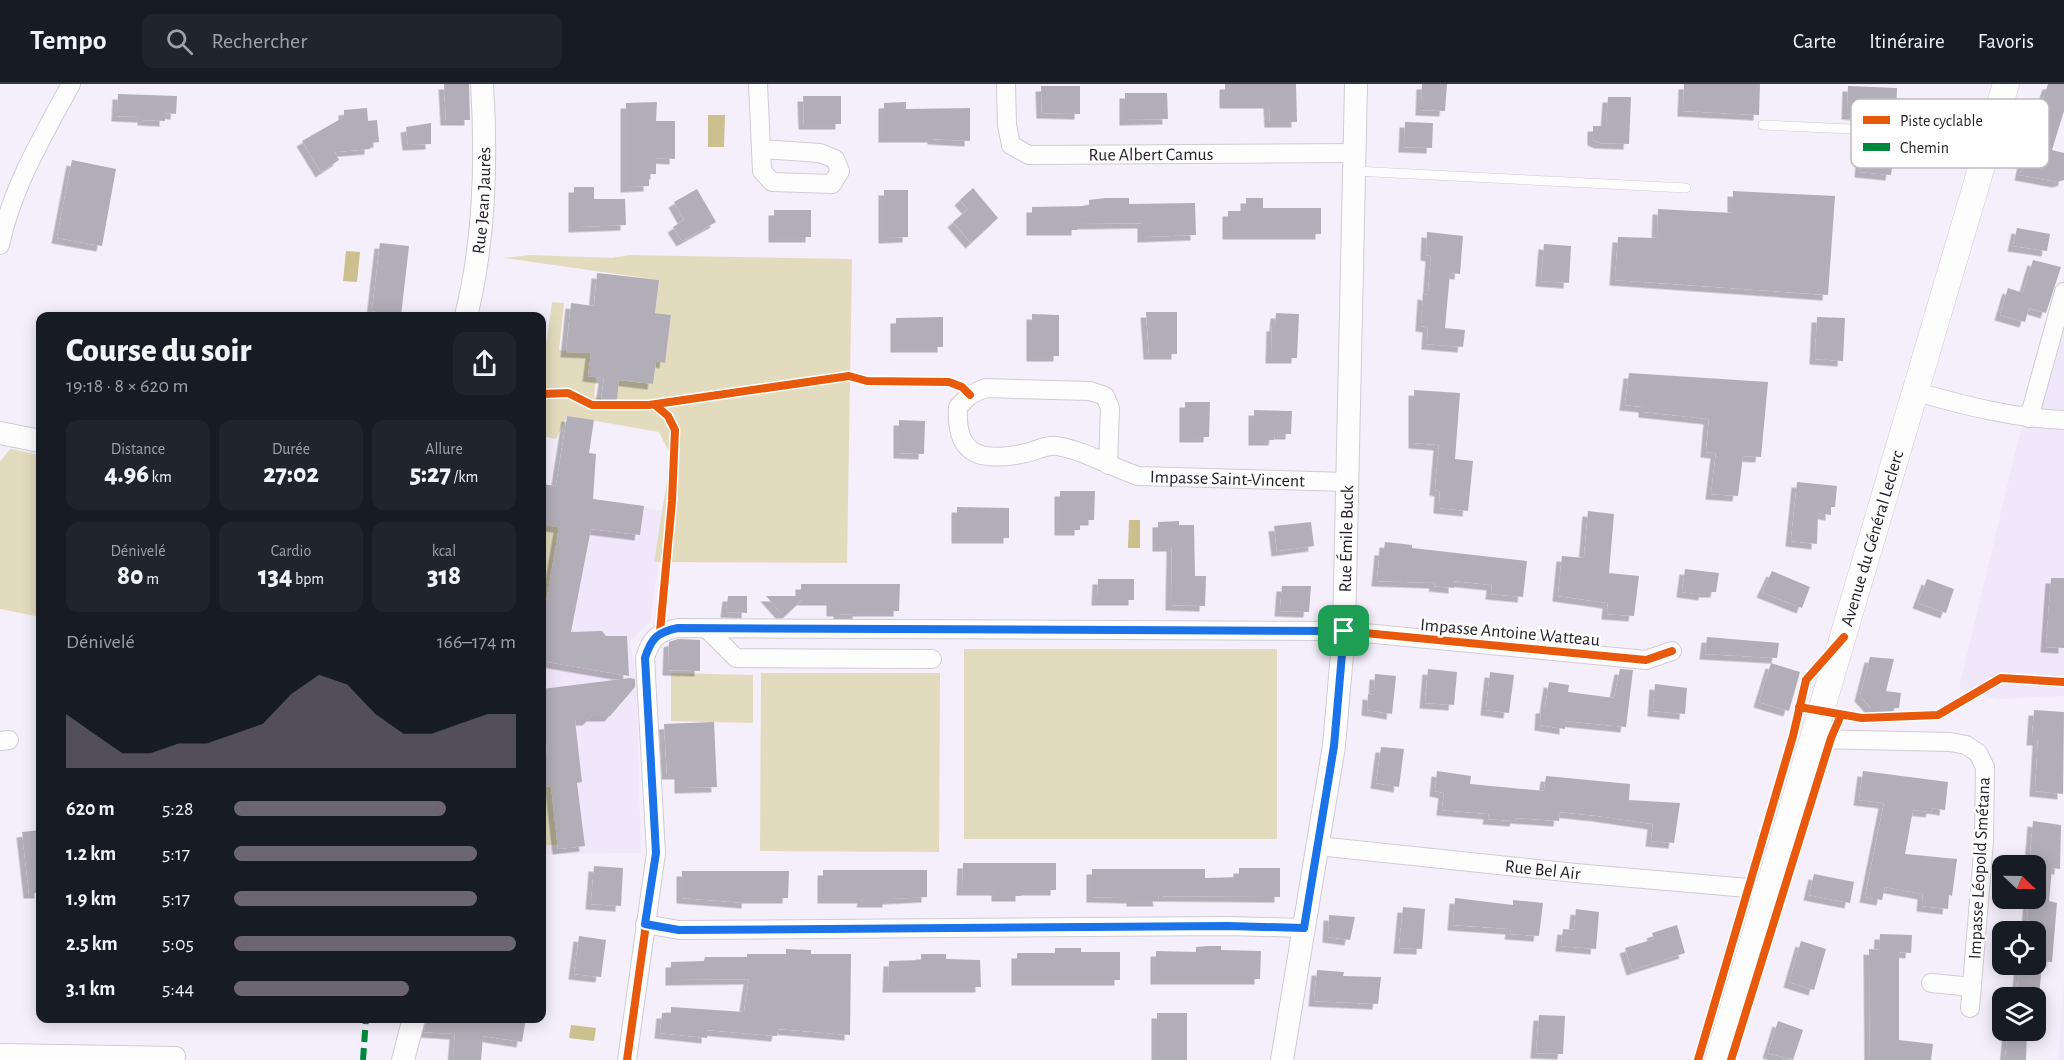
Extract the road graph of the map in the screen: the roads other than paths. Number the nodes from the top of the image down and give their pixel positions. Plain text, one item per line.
1 (71, 84) edge
2 (482, 84) edge
3 (758, 84) edge
4 (1006, 84) edge
5 (1356, 84) edge
6 (2006, 84) edge
7 (2002, 99) edge
8 (1763, 126) dead end
9 (1851, 129) edge
10 (761, 149) dead end
11 (1354, 162) junction
12 (1982, 168) edge
13 (1686, 188) dead end
14 (0, 245) edge
15 (2064, 292) edge
16 (467, 312) edge
17 (1917, 392) junction
18 (2029, 418) junction
19 (2064, 420) edge
20 (0, 432) edge
21 (36, 440) edge
22 (1108, 465) junction
23 (1348, 482) junction
24 (708, 630) junction
25 (1344, 631) junction
26 (1672, 651) dead end
27 (932, 659) dead end
28 (1813, 739) junction
29 (1318, 846) junction
30 (1768, 894) junction
31 (645, 924) junction
32 (1304, 928) junction
33 (1931, 983) dead end
34 (1972, 987) junction
35 (1970, 1008) dead end
36 (413, 1023) edge
37 (0, 1053) edge
38 (176, 1056) dead end
39 (403, 1060) edge
40 (627, 1060) edge
41 (1282, 1060) edge
42 (1718, 1060) edge

1 - 14 street
2 - 16 street, Rue Jean Jaurès
3 - 10 street
4 - 11 street, Rue Albert Camus
5 - 11 street, Rue Émile Buck
6 - 7 main road, Avenue du Général Leclerc
8 - 9 lane
11 - 13 lane
11 - 23 street, Rue Émile Buck
12 - 17 main road, Avenue du Général Leclerc
15 - 18 street
17 - 18 street
17 - 28 main road, Avenue du Général Leclerc
18 - 19 street
20 - 21 street
22 - 22 street, Impasse Saint-Vincent
22 - 23 street, Impasse Saint-Vincent
23 - 25 street, Rue Émile Buck
24 - 25 street, Impasse Antoine Watteau
24 - 27 street
24 - 31 street, Impasse Antoine Watteau
25 - 26 street, Impasse Antoine Watteau
25 - 29 street, Rue Émile Buck
28 - 30 main road, Avenue du Général Leclerc
28 - 34 street, Impasse Léopold Smétana
29 - 30 street, Rue Bel Air
29 - 32 street, Rue Émile Buck
30 - 42 main road, Avenue du Général Leclerc
31 - 32 street
31 - 40 street
32 - 41 street, Rue Émile Buck
33 - 34 street
34 - 35 street, Impasse Léopold Smétana
36 - 39 street
37 - 38 street

